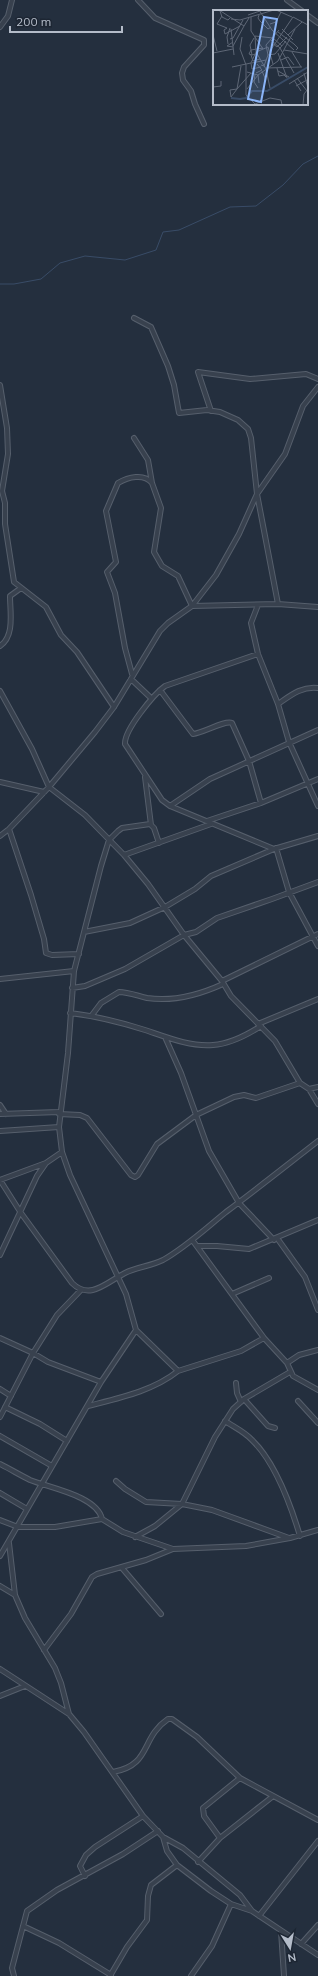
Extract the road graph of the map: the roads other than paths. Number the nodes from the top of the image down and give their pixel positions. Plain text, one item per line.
1 (12, 0) edge
2 (138, 0) edge
3 (287, 0) edge
4 (301, 10) edge
5 (308, 16) edge
6 (318, 23) edge
7 (0, 27) edge
8 (204, 124) dead end
9 (134, 318) dead end
10 (318, 379) edge
11 (0, 385) edge
12 (318, 386) edge
13 (211, 411) junction
14 (134, 438) dead end
15 (152, 483) junction
16 (257, 494) junction
17 (21, 588) junction
18 (278, 604) junction
19 (258, 605) junction
20 (192, 606) junction
21 (318, 607) edge
22 (0, 646) edge
23 (258, 654) junction
24 (132, 674) junction
25 (131, 679) junction
26 (318, 688) edge
27 (160, 690) junction
28 (0, 691) edge
29 (151, 698) junction
30 (278, 704) junction
31 (114, 707) junction
32 (318, 730) edge
33 (289, 742) junction
34 (249, 761) junction
35 (145, 774) junction
36 (318, 779) edge
37 (0, 782) edge
38 (308, 783) junction
39 (49, 787) junction
40 (44, 792) junction
41 (261, 803) junction
42 (170, 806) junction
43 (318, 806) edge
44 (209, 822) junction
45 (151, 825) junction
46 (9, 829) junction
47 (0, 836) edge
48 (318, 836) edge
49 (109, 840) junction
50 (159, 843) junction
51 (275, 848) junction
52 (124, 855) junction
53 (318, 882) edge
54 (289, 892) junction
55 (166, 908) junction
56 (84, 932) junction
57 (184, 935) junction
58 (316, 935) edge
59 (318, 946) edge
60 (78, 954) junction
61 (74, 971) junction
62 (0, 979) edge
63 (222, 982) junction
64 (72, 988) junction
65 (318, 999) edge
66 (70, 1013) junction
67 (92, 1015) junction
68 (260, 1025) junction
69 (165, 1037) junction
70 (300, 1083) junction
71 (318, 1087) edge
72 (309, 1089) junction
73 (318, 1104) edge
74 (0, 1105) edge
75 (59, 1113) junction
76 (0, 1114) edge
77 (6, 1114) junction
78 (196, 1116) junction
79 (59, 1127) junction
80 (0, 1131) edge
81 (318, 1142) edge
82 (62, 1152) junction
83 (46, 1164) junction
84 (239, 1203) junction
85 (21, 1213) junction
86 (318, 1220) edge
87 (276, 1239) junction
88 (193, 1241) junction
89 (197, 1246) junction
90 (0, 1255) edge
91 (118, 1278) junction
92 (269, 1278) dead end
93 (80, 1291) junction
94 (232, 1294) junction
95 (318, 1310) edge
96 (136, 1330) junction
97 (0, 1338) edge
98 (264, 1338) junction
99 (318, 1350) edge
100 (33, 1353) junction
101 (287, 1363) junction
102 (178, 1371) junction
103 (290, 1372) junction
104 (101, 1382) junction
105 (236, 1383) dead end
106 (0, 1389) edge
107 (318, 1390) edge
108 (12, 1396) junction
109 (243, 1400) junction
110 (298, 1401) dead end
111 (88, 1406) junction
112 (5, 1407) junction
113 (0, 1417) edge
114 (224, 1421) junction
115 (318, 1423) edge
116 (275, 1428) dead end
117 (0, 1436) edge
118 (67, 1441) junction
119 (0, 1464) edge
120 (52, 1466) junction
121 (116, 1481) dead end
122 (42, 1484) junction
123 (0, 1493) edge
124 (182, 1504) junction
125 (27, 1509) junction
126 (102, 1519) junction
127 (0, 1520) edge
128 (18, 1527) junction
129 (318, 1530) edge
130 (300, 1536) junction
131 (135, 1537) junction
132 (290, 1538) junction
133 (9, 1543) junction
134 (173, 1549) junction
135 (2, 1551) edge
136 (0, 1556) edge
137 (122, 1568) junction
138 (0, 1586) edge
139 (15, 1595) junction
140 (161, 1614) dead end
141 (44, 1650) junction
142 (0, 1669) edge
143 (25, 1686) junction
144 (0, 1696) edge
145 (69, 1714) junction
146 (113, 1772) junction
147 (240, 1778) junction
148 (272, 1797) junction
149 (143, 1816) junction
150 (318, 1820) edge
151 (158, 1831) junction
152 (163, 1837) junction
153 (220, 1838) junction
154 (318, 1841) edge
155 (198, 1862) junction
156 (177, 1865) junction
157 (85, 1876) junction
158 (231, 1904) junction
159 (252, 1911) junction
160 (259, 1916) junction
161 (318, 1925) edge
162 (23, 1926) junction
163 (281, 1931) junction
164 (301, 1944) junction
165 (318, 1955) edge
166 (110, 1975) edge
167 (13, 1976) edge
168 (191, 1976) edge
169 (284, 1976) edge

1 - 7 street
2 - 8 street
3 - 4 street
5 - 6 street
9 - 13 street
10 - 13 street
11 - 17 street
12 - 16 street
13 - 16 street
14 - 15 street
15 - 20 street
15 - 24 street
16 - 18 street
16 - 20 street
17 - 22 street
17 - 31 street
18 - 19 street
18 - 21 street
19 - 20 street
19 - 23 street
20 - 24 street
23 - 27 street
23 - 30 street
24 - 25 street
25 - 29 street
25 - 31 street
26 - 30 street
27 - 29 street
27 - 34 street
28 - 39 street
29 - 35 street
30 - 33 street
31 - 39 street
32 - 33 street
33 - 34 street
33 - 38 street
34 - 41 street
34 - 42 street
35 - 42 street
35 - 45 street
36 - 38 street
37 - 40 street
38 - 41 street
38 - 43 street
39 - 40 street
39 - 49 street
40 - 46 street
41 - 44 street
42 - 44 street
44 - 50 street
44 - 51 street
45 - 49 street
45 - 50 street
46 - 47 street
46 - 60 street
48 - 51 street
49 - 52 street
49 - 56 street
50 - 52 street
51 - 54 street
51 - 55 street
52 - 55 street
53 - 54 street
54 - 57 street
54 - 58 street
55 - 56 street
55 - 57 street
56 - 60 street
57 - 63 street
57 - 64 street
58 - 59 street
58 - 63 street
60 - 61 street
61 - 62 street
61 - 64 street
63 - 67 street
63 - 68 street
64 - 66 street
65 - 68 street
66 - 67 street
66 - 75 street
67 - 69 street
68 - 69 street
68 - 70 street
69 - 78 street
70 - 72 street
70 - 78 street
71 - 72 street
72 - 73 street
74 - 77 street
75 - 77 street
75 - 78 street
75 - 79 street
76 - 77 street
78 - 84 street
79 - 80 street
79 - 82 street
81 - 84 street
82 - 83 street
82 - 91 street
83 - 85 street
83 - 85 street
84 - 87 street
84 - 88 street
85 - 90 street
85 - 93 street
86 - 87 street
87 - 89 street
87 - 95 street
88 - 89 street
88 - 91 street
89 - 94 street
91 - 93 street
91 - 96 street
92 - 94 street
93 - 100 street
94 - 98 street
96 - 102 street
96 - 104 street
97 - 100 street
98 - 101 street
98 - 102 street
99 - 101 street
100 - 104 street
100 - 108 street
101 - 103 street
102 - 111 street
103 - 107 street
103 - 109 street
104 - 111 street
105 - 109 street
106 - 108 street
108 - 112 street
109 - 114 street
109 - 116 street
110 - 115 street
111 - 118 street
112 - 113 street
112 - 118 street
114 - 124 street
114 - 130 street
117 - 120 street
118 - 120 street
119 - 122 street
120 - 122 street
121 - 124 street
122 - 125 street
122 - 126 street
123 - 125 street
124 - 131 street
124 - 132 street
125 - 128 street
126 - 128 street
126 - 131 street
127 - 128 street
128 - 133 street
129 - 130 street
130 - 132 street
131 - 134 street
132 - 134 street
133 - 135 street
133 - 139 street
134 - 137 street
135 - 136 street
137 - 140 street
137 - 141 street
138 - 139 street
139 - 141 street
141 - 145 street
142 - 143 street
143 - 144 street
143 - 145 street
145 - 146 street
146 - 147 street
146 - 149 street
147 - 148 street
147 - 153 street
148 - 150 street
148 - 153 street
149 - 151 street
149 - 157 street
151 - 152 street
151 - 157 street
152 - 155 street
152 - 156 street
153 - 155 street
154 - 160 street
155 - 159 street
156 - 158 street
156 - 166 street
157 - 162 street
158 - 159 street
158 - 168 street
159 - 160 street
160 - 163 street
161 - 164 street
162 - 166 street
162 - 167 street
163 - 164 street
163 - 169 street
164 - 165 street

